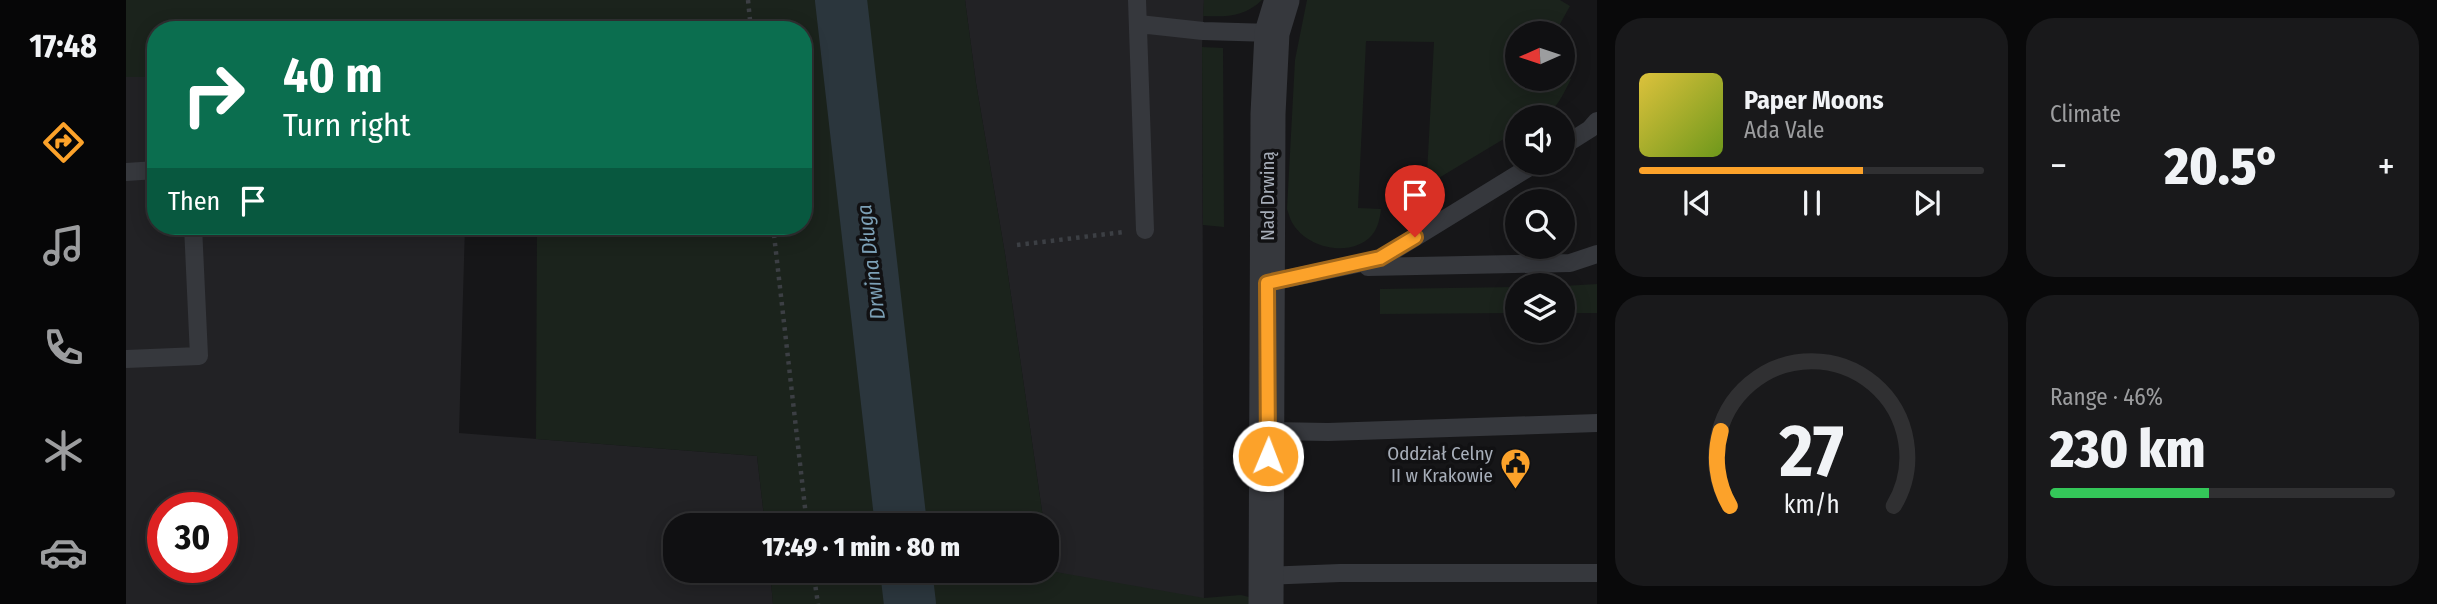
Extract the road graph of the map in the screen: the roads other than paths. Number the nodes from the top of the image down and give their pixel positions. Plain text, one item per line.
1 (1137, 0) edge
2 (1282, 0) edge
3 (1139, 24) junction
4 (1272, 33) junction
5 (1597, 121) edge
6 (1575, 138) edge
7 (147, 171) edge
8 (126, 172) edge
9 (1516, 175) edge
10 (1145, 230) dead end
11 (193, 235) edge
12 (1597, 254) edge
13 (1336, 268) junction
14 (1267, 283) junction
15 (126, 359) edge
16 (1597, 423) edge
17 (1268, 431) junction
18 (1597, 573) edge
19 (1266, 590) edge

1 - 3 lane
2 - 4 street, Nad Drwiną
3 - 4 lane
3 - 10 lane
4 - 14 street, Nad Drwiną
5 - 6 lane
7 - 8 lane
9 - 13 lane
11 - 15 lane
12 - 13 lane
13 - 14 lane
14 - 17 street, Nad Drwiną
16 - 17 lane
17 - 19 street, Nad Drwiną
18 - 19 lane

